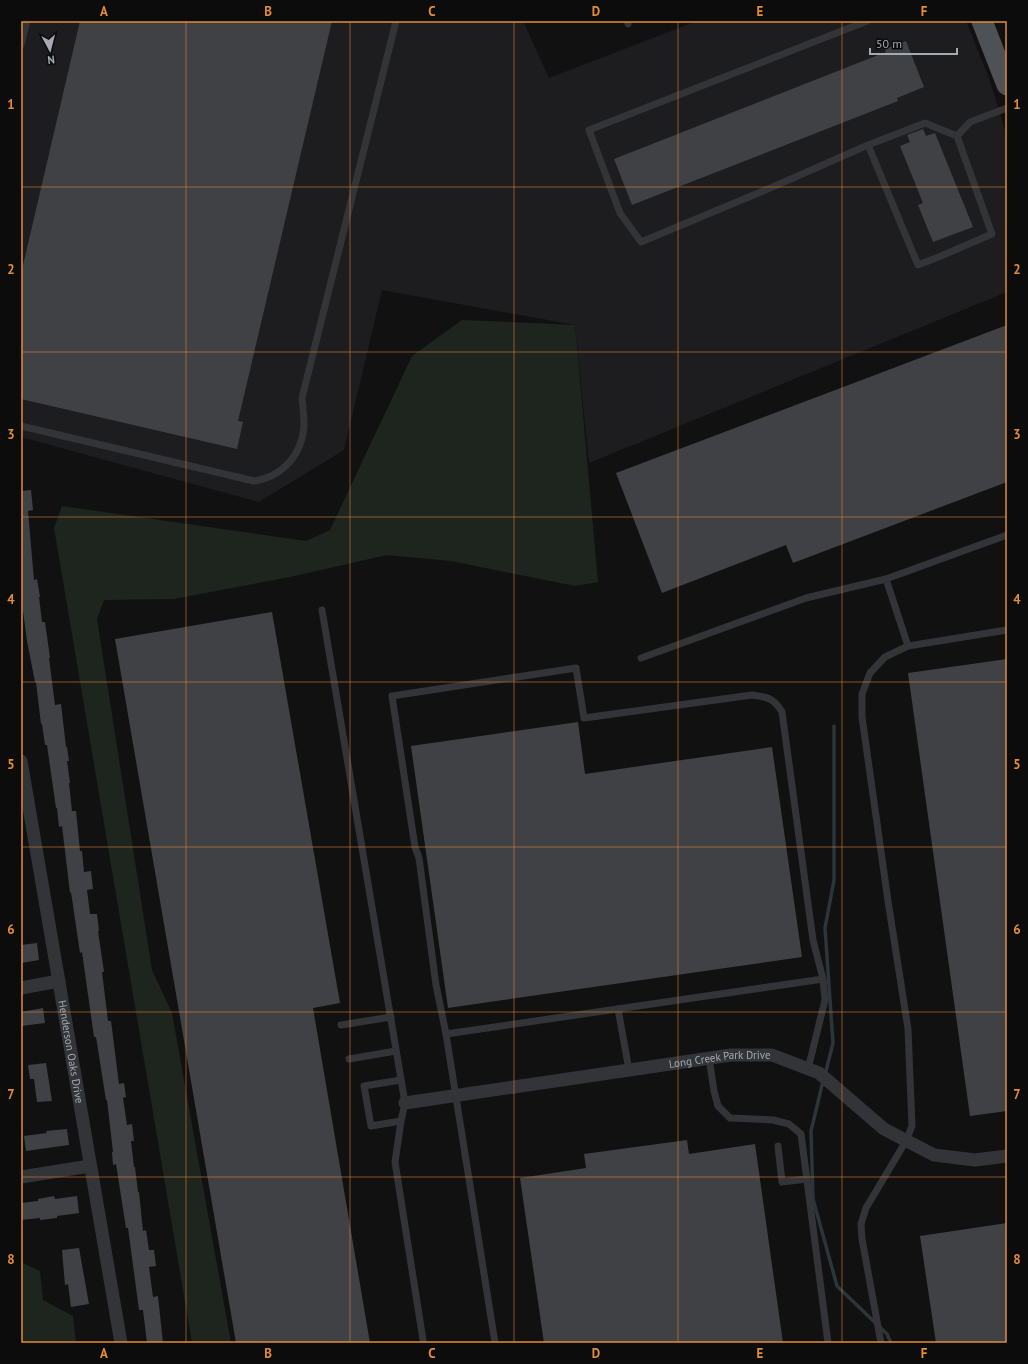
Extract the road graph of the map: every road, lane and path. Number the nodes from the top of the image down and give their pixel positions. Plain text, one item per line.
1 (27, 21) edge
2 (396, 21) edge
3 (867, 21) edge
4 (982, 21) edge
5 (21, 44) edge
6 (1007, 85) edge
7 (1007, 108) edge
8 (957, 136) junction
9 (868, 145) junction
10 (21, 426) edge
11 (1007, 535) edge
12 (886, 580) junction
13 (322, 610) dead end
14 (1007, 630) edge
15 (908, 646) junction
16 (641, 658) dead end
17 (21, 761) edge
18 (823, 979) junction
19 (59, 981) junction
20 (21, 988) edge
21 (618, 1009) junction
22 (391, 1017) junction
23 (341, 1025) dead end
24 (446, 1034) junction
25 (396, 1051) junction
26 (709, 1058) junction
27 (349, 1059) dead end
28 (808, 1069) junction
29 (629, 1070) junction
30 (401, 1080) junction
31 (455, 1096) junction
32 (405, 1103) junction
33 (401, 1121) junction
34 (906, 1141) junction
35 (778, 1146) dead end
36 (1007, 1156) edge
37 (90, 1166) junction
38 (21, 1177) edge
39 (806, 1178) junction
40 (423, 1340) dead end
41 (121, 1343) edge
42 (495, 1343) edge
43 (828, 1343) edge
44 (881, 1343) edge

1 - 5 lane
2 - 10 lane
3 - 9 lane
4 - 6 main road
7 - 8 lane
8 - 9 lane
8 - 9 lane
11 - 12 lane
12 - 15 lane
12 - 16 lane
13 - 22 lane
14 - 15 lane
15 - 34 lane
17 - 19 street, Henderson Oaks Drive
18 - 21 lane
18 - 24 lane
18 - 28 lane
19 - 20 street
19 - 37 street, Henderson Oaks Drive
21 - 24 lane
21 - 29 lane
22 - 23 lane
22 - 25 lane
24 - 31 lane
25 - 27 lane
25 - 30 lane
26 - 28 street, Long Creek Park Drive
26 - 29 street, Long Creek Park Drive
26 - 39 lane
28 - 34 street, Long Creek Park Drive
29 - 31 street, Long Creek Park Drive
30 - 32 lane
30 - 33 lane
31 - 32 street, Long Creek Park Drive
31 - 42 lane
32 - 33 lane
33 - 40 lane
34 - 36 street, Long Creek Park Drive
34 - 44 lane
35 - 39 lane
37 - 38 street
37 - 41 street, Henderson Oaks Drive
39 - 43 lane

